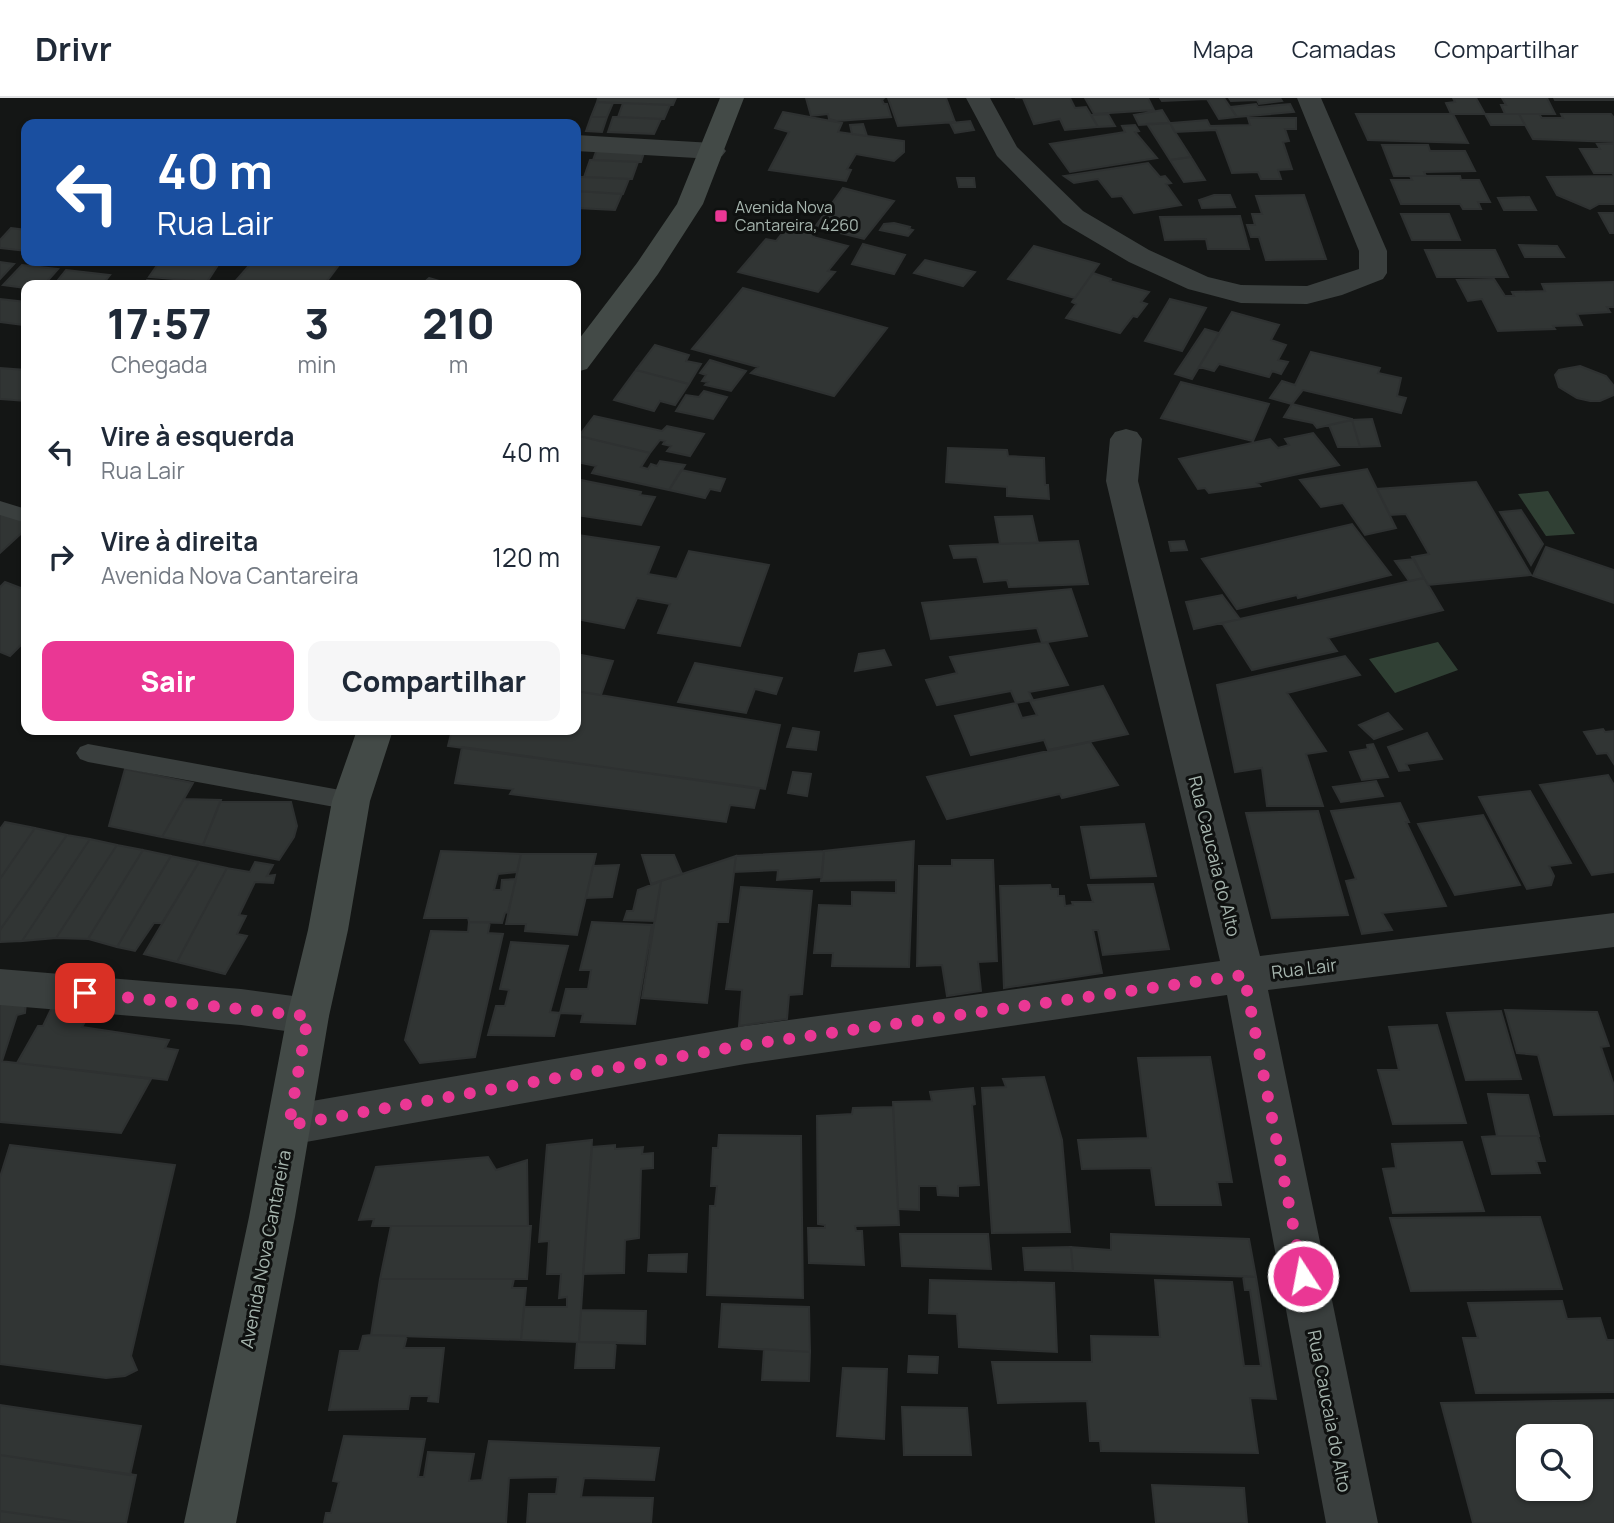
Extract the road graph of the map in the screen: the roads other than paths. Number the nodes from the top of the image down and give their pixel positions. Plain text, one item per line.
1 (732, 98) edge
2 (978, 98) edge
3 (1309, 98) edge
4 (581, 143) edge
5 (713, 151) junction
6 (581, 356) edge
7 (1126, 439) dead end
8 (0, 508) edge
9 (21, 514) edge
10 (373, 735) edge
11 (88, 753) dead end
12 (351, 801) junction
13 (1614, 930) edge
14 (1244, 975) junction
15 (0, 987) edge
16 (308, 1016) junction
17 (289, 1125) junction
18 (210, 1523) edge
19 (1352, 1523) edge

1 - 5 main road
2 - 3 street
4 - 5 street
5 - 6 main road
7 - 14 street, Rua Caucaia do Alto
8 - 9 lane
10 - 12 main road, Avenida Nova Cantareira
11 - 12 lane
12 - 16 main road, Avenida Nova Cantareira
13 - 14 street, Rua Lair
14 - 17 street, Rua Lair
14 - 19 street, Rua Caucaia do Alto
15 - 16 street
16 - 17 main road, Avenida Nova Cantareira
17 - 18 main road, Avenida Nova Cantareira

